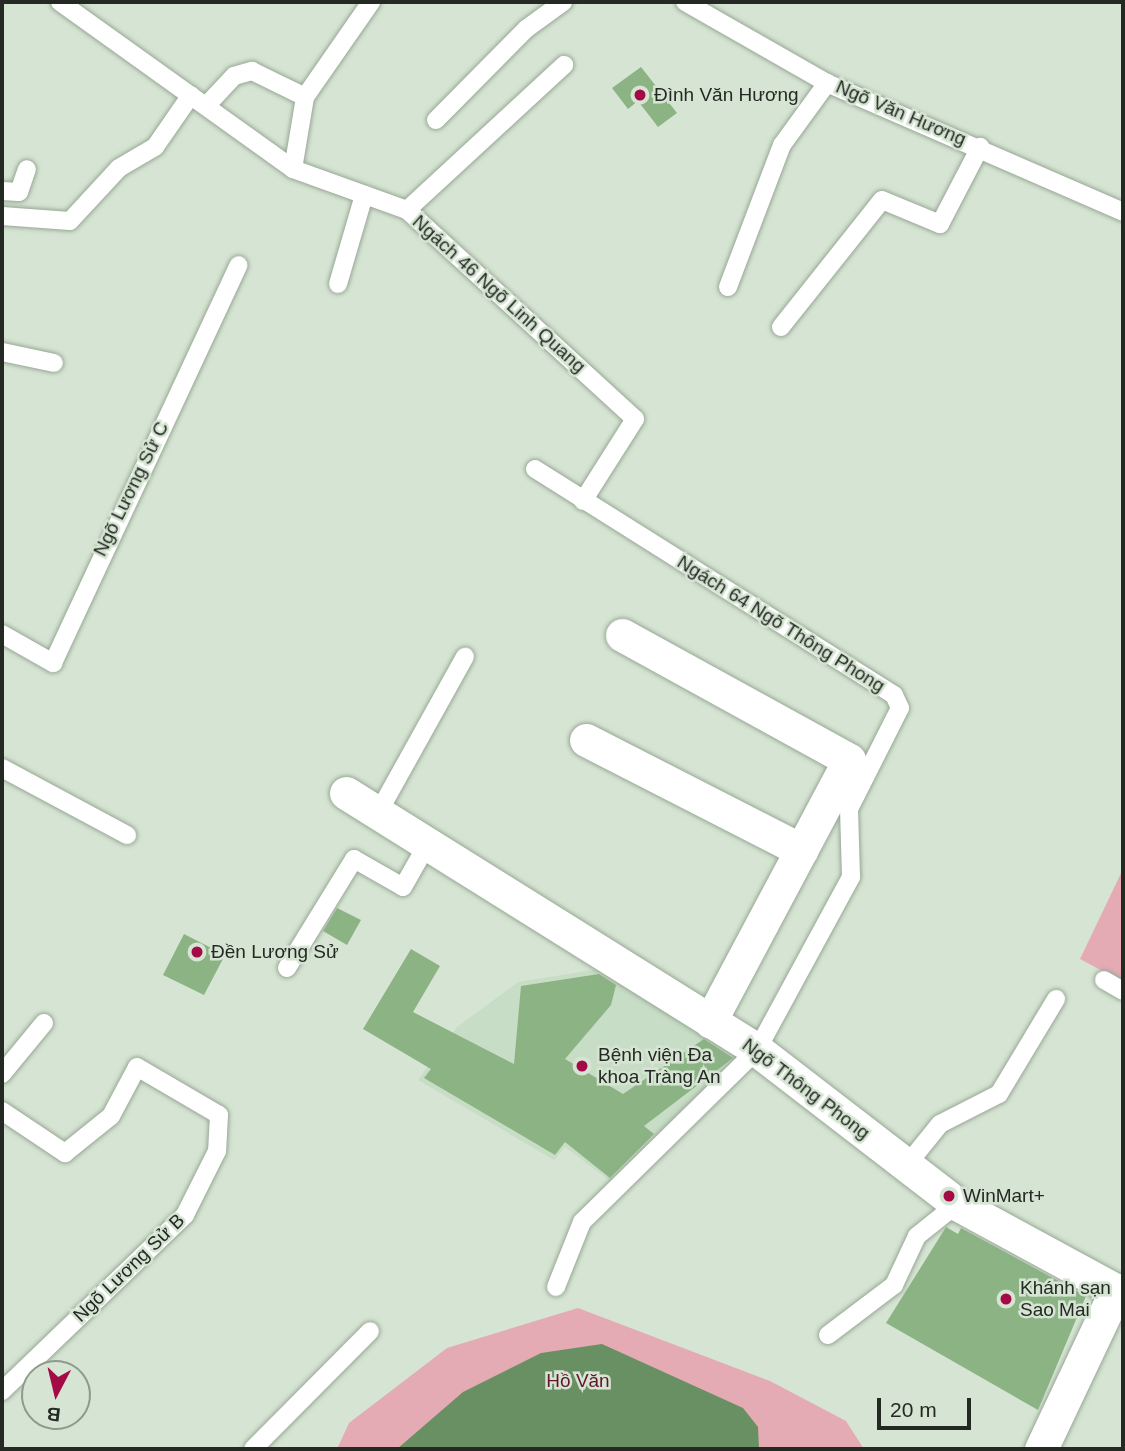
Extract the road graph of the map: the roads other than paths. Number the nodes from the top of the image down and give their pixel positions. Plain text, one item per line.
1 (60, 2) edge
2 (371, 2) edge
3 (563, 2) edge
4 (685, 2) edge
5 (564, 65) dead end
6 (828, 83) junction
7 (191, 95) junction
8 (305, 97) junction
9 (206, 106) junction
10 (436, 120) dead end
11 (979, 147) junction
12 (27, 169) dead end
13 (293, 169) junction
14 (2, 191) edge
15 (363, 195) junction
16 (407, 210) junction
17 (1123, 212) edge
18 (2, 216) edge
19 (239, 265) dead end
20 (338, 284) dead end
21 (728, 287) dead end
22 (781, 327) dead end
23 (2, 352) edge
24 (54, 363) dead end
25 (535, 469) dead end
26 (583, 501) junction
27 (2, 634) edge
28 (622, 635) dead end
29 (465, 657) dead end
30 (586, 740) dead end
31 (2, 768) edge
32 (345, 793) dead end
33 (378, 813) junction
34 (127, 835) dead end
35 (428, 843) junction
36 (801, 850) junction
37 (286, 968) dead end
38 (1104, 980) dead end
39 (1123, 991) edge
40 (1056, 999) dead end
41 (710, 1021) junction
42 (44, 1023) dead end
43 (757, 1050) junction
44 (2, 1074) edge
45 (2, 1111) edge
46 (906, 1166) junction
47 (957, 1205) junction
48 (556, 1287) dead end
49 (1120, 1292) edge
50 (370, 1331) dead end
51 (828, 1335) dead end
52 (2, 1391) edge
53 (253, 1449) edge
54 (1041, 1449) edge

1 - 7 lane, Ngách 46 Ngõ Linh Quang
2 - 8 lane
3 - 10 lane
4 - 6 lane, Ngõ Văn Hương
5 - 16 lane
6 - 11 lane, Ngõ Văn Hương
6 - 21 lane
7 - 9 lane, Ngách 46 Ngõ Linh Quang
7 - 18 lane
8 - 9 lane
8 - 13 lane
9 - 13 lane, Ngách 46 Ngõ Linh Quang
11 - 17 lane, Ngõ Văn Hương
11 - 22 lane
12 - 14 lane
13 - 15 lane, Ngách 46 Ngõ Linh Quang
15 - 16 lane, Ngách 46 Ngõ Linh Quang
15 - 20 lane
16 - 26 lane, Ngách 46 Ngõ Linh Quang
19 - 27 lane, Ngõ Lương Sử C
23 - 24 lane
25 - 26 lane
26 - 43 lane, Ngách 64 Ngõ Thông Phong
28 - 36 street
29 - 33 lane
30 - 36 street
31 - 34 lane
32 - 33 street, Ngõ Thông Phong
33 - 35 street, Ngõ Thông Phong
35 - 37 lane
35 - 41 street, Ngõ Thông Phong
36 - 41 street
38 - 39 lane
40 - 46 lane
41 - 43 street, Ngõ Thông Phong
42 - 44 lane
43 - 46 street, Ngõ Thông Phong
43 - 48 lane
45 - 52 lane, Ngõ Lương Sử B
46 - 47 street, Ngõ Thông Phong
47 - 49 street, Ngõ Thông Phong
47 - 51 lane
49 - 54 street
50 - 53 lane

